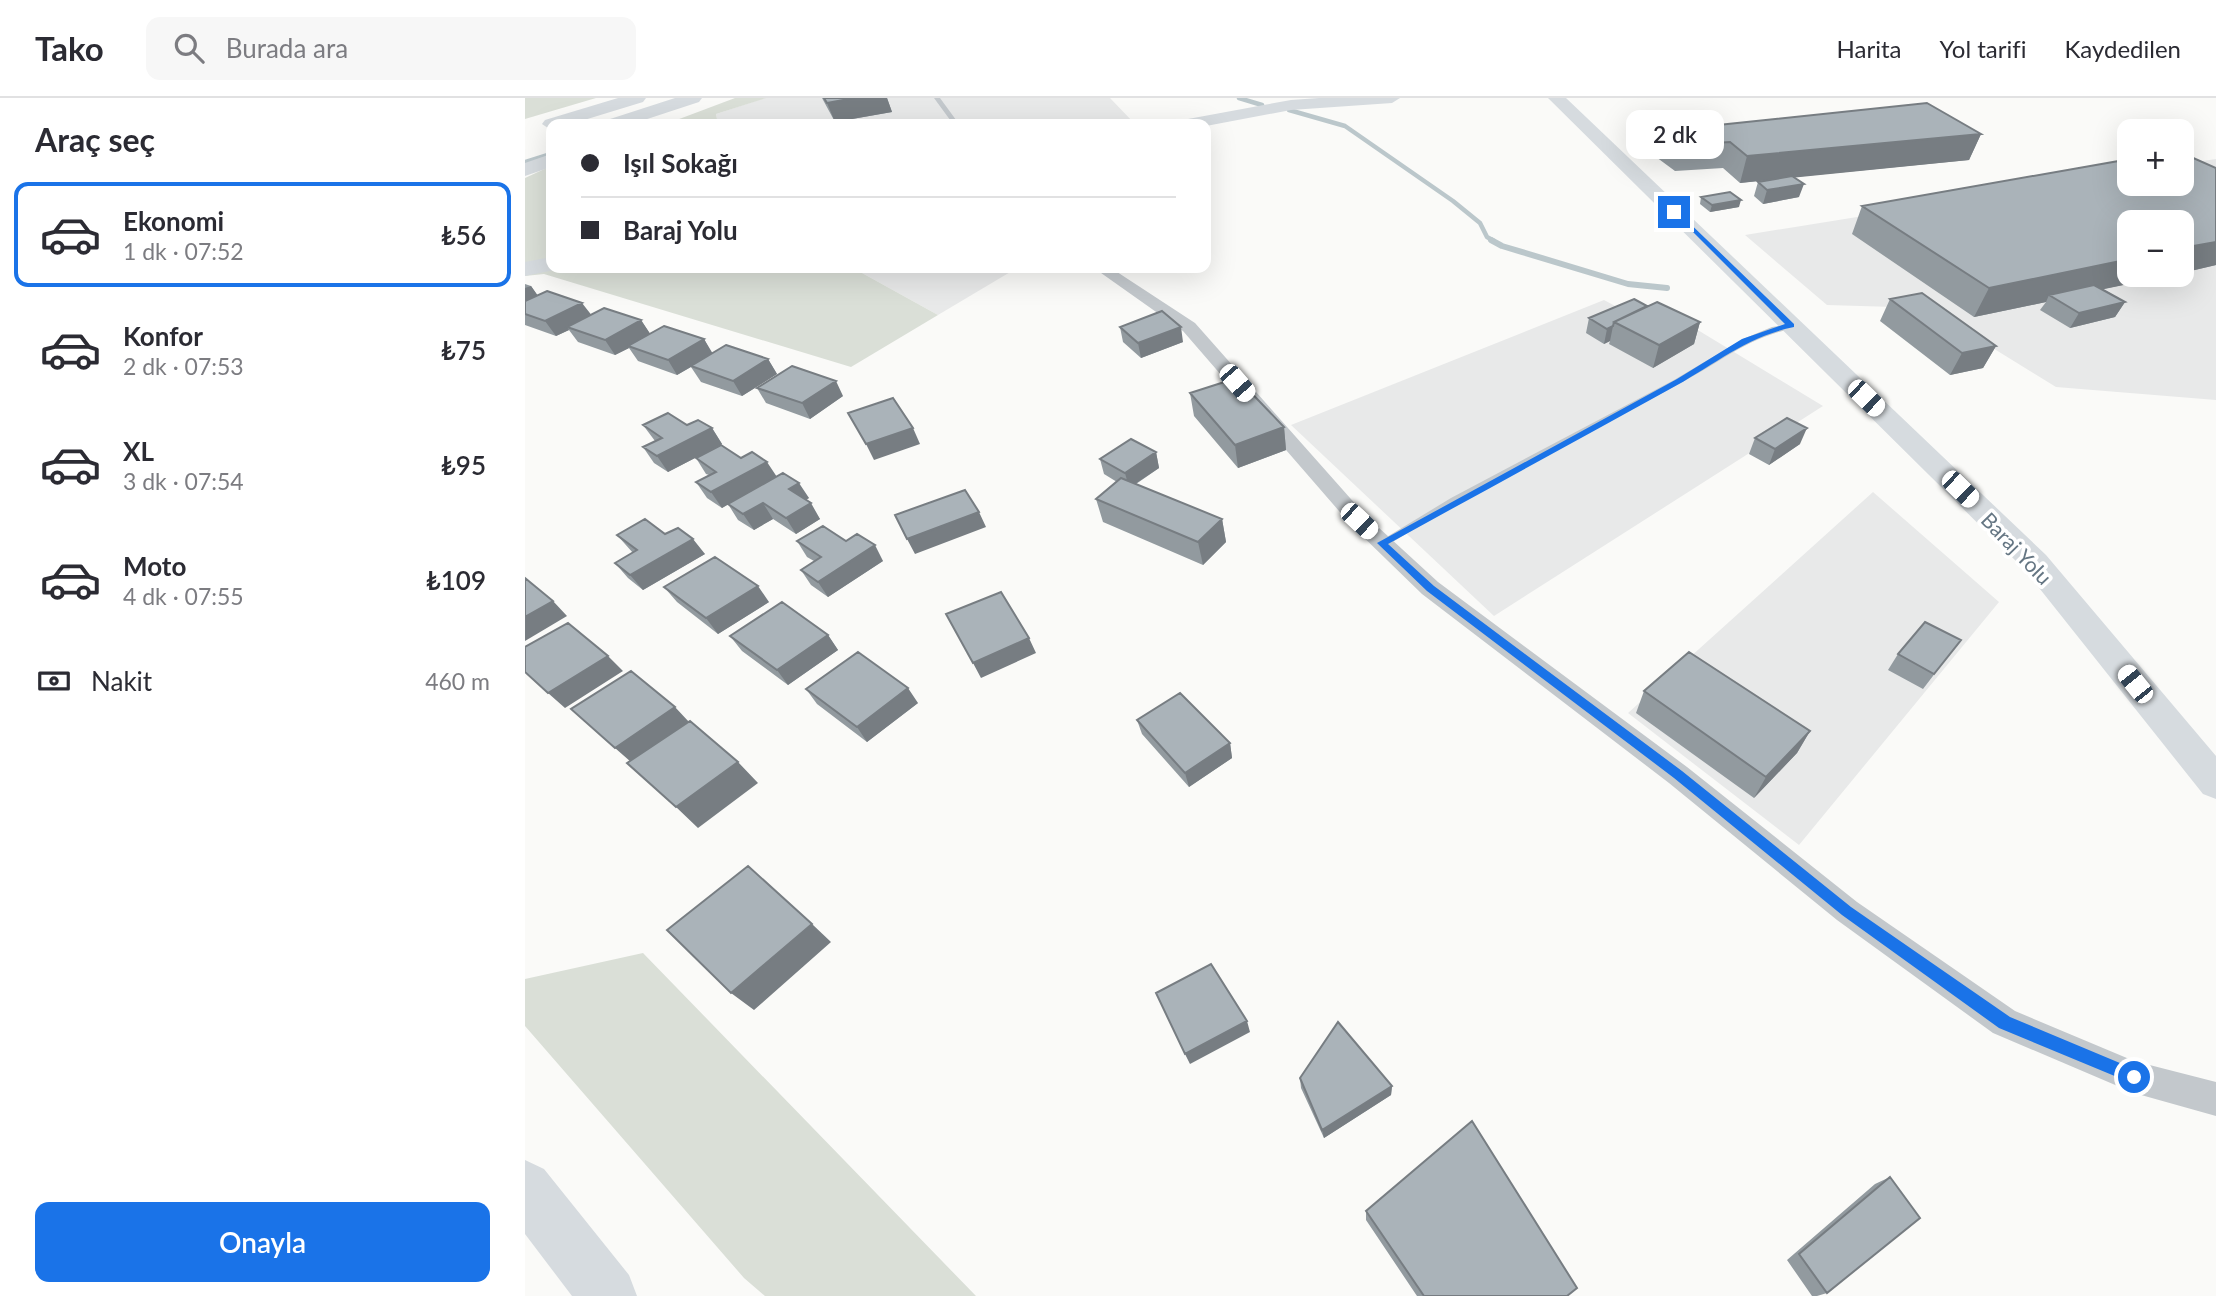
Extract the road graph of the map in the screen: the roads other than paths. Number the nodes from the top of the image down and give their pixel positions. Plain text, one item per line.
1 (637, 98) edge
2 (937, 98) edge
3 (1392, 98) edge
4 (1556, 98) edge
5 (702, 100) edge
6 (571, 119) edge
7 (631, 119) edge
8 (659, 119) edge
9 (952, 119) edge
10 (1211, 120) edge
11 (546, 130) edge
12 (525, 152) edge
13 (546, 162) edge
14 (525, 170) edge
15 (546, 265) edge
16 (525, 269) edge
17 (1108, 273) edge
18 (1791, 326) junction
19 (1381, 543) junction
20 (2216, 783) edge
21 (2216, 1099) edge
22 (525, 1188) edge
23 (608, 1296) edge

1 - 6 highway
2 - 9 lane
3 - 10 street
4 - 18 street, Baraj Yolu
5 - 7 highway
5 - 8 highway
11 - 12 highway
13 - 14 highway
15 - 16 street
17 - 19 street
18 - 19 lane
18 - 20 street, Baraj Yolu
19 - 21 street
22 - 23 highway

